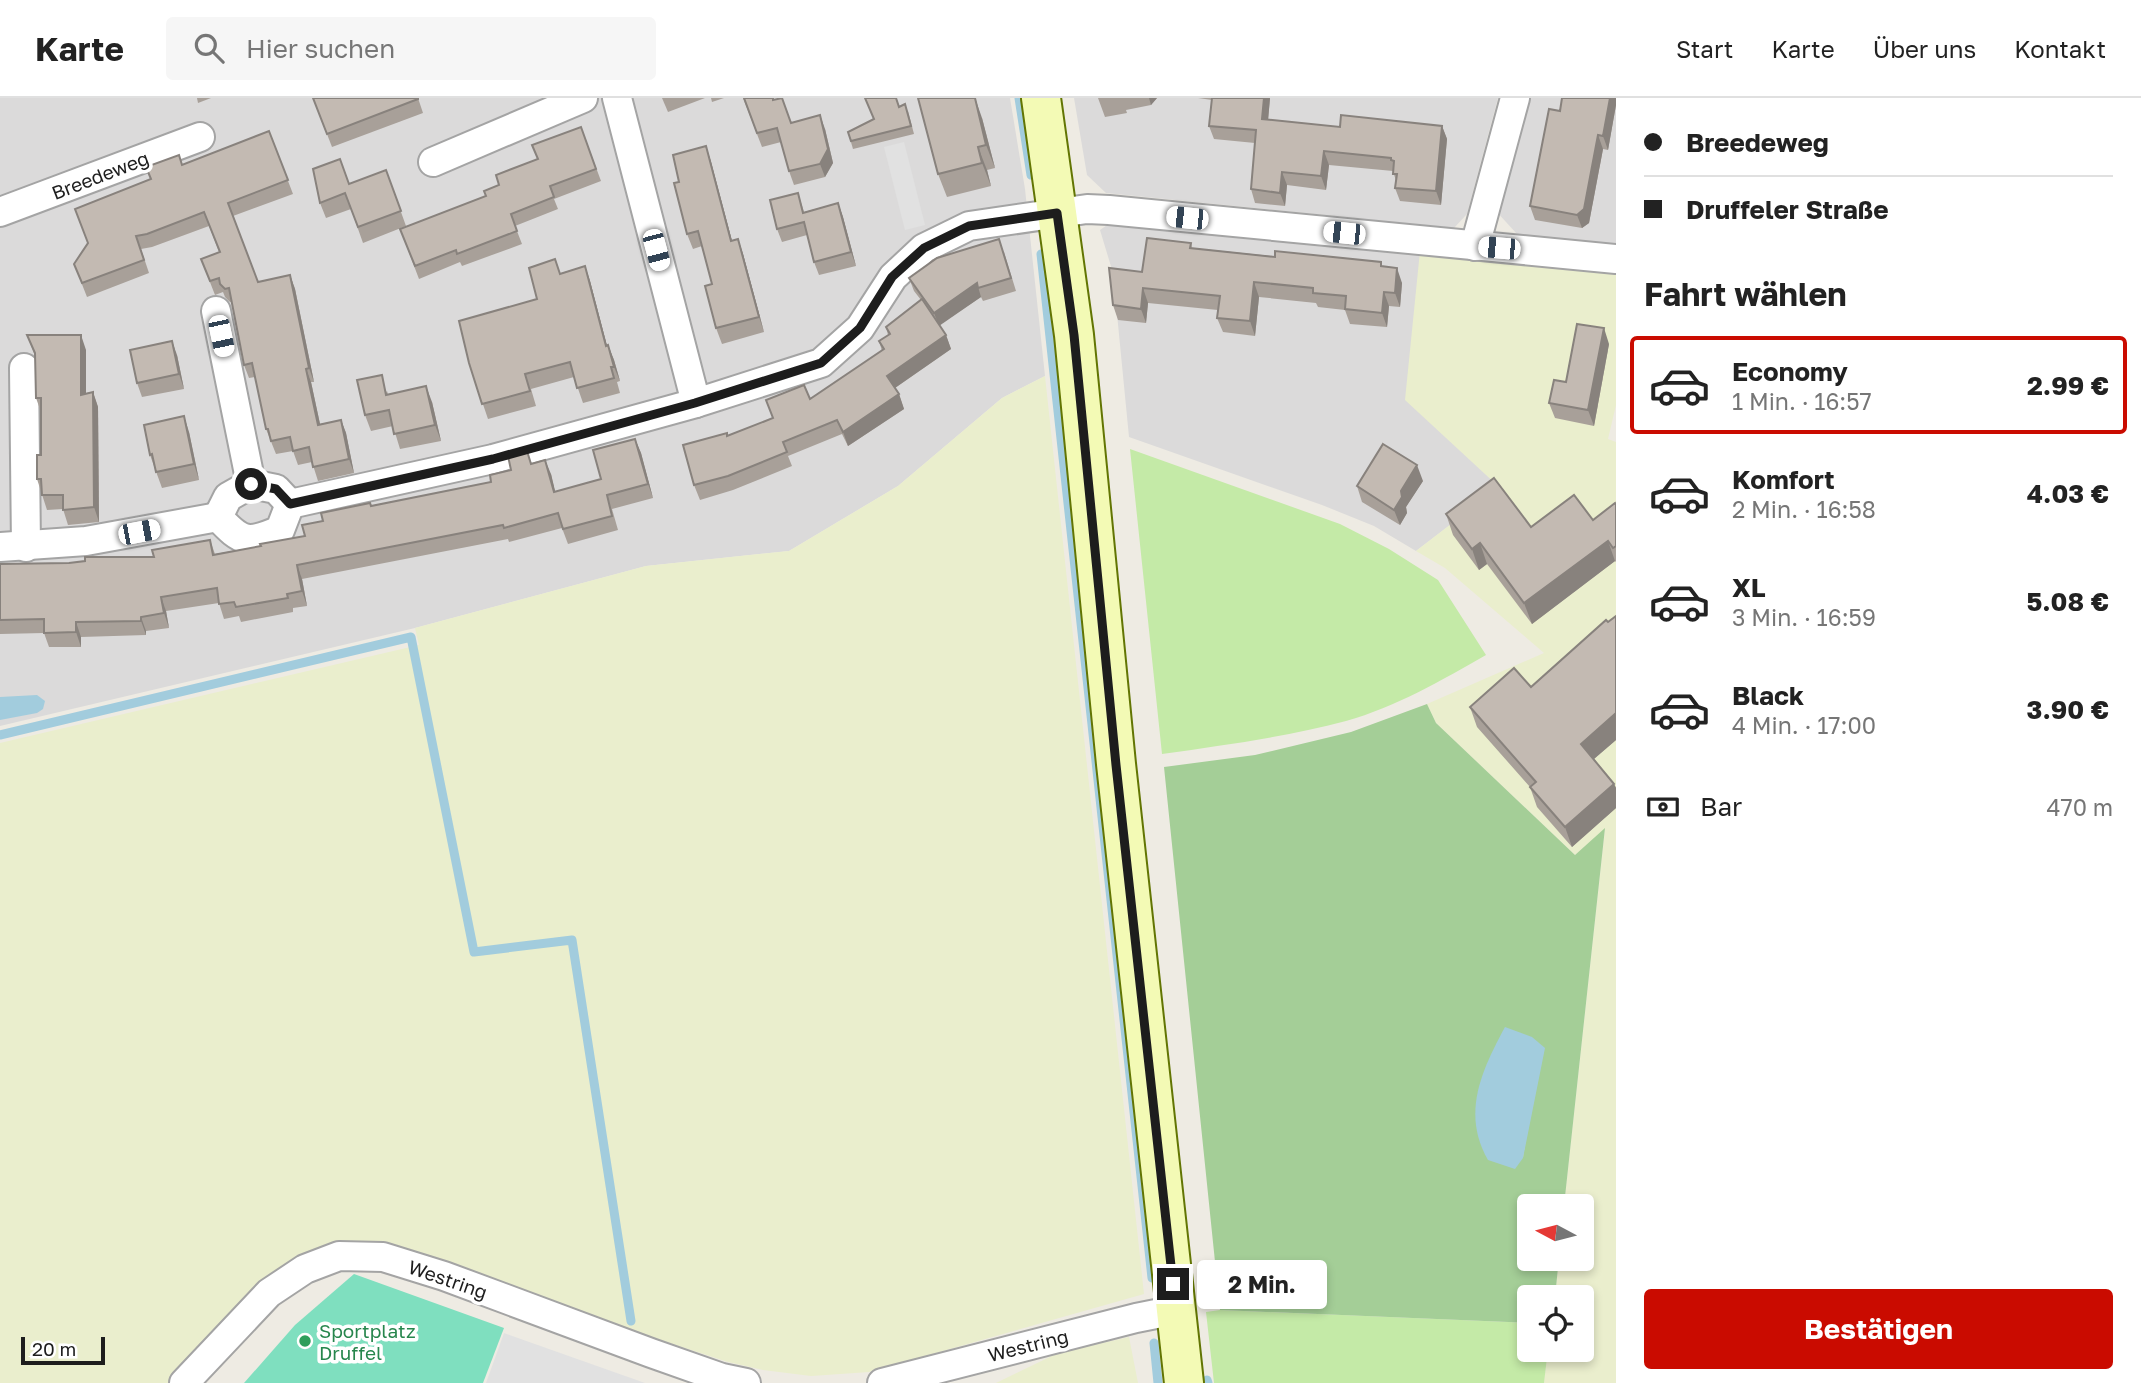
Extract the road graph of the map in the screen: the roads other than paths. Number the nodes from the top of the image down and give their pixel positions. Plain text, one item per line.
1 (583, 98) edge
2 (617, 98) edge
3 (1041, 98) edge
4 (1515, 98) edge
5 (200, 137) dead end
6 (433, 162) dead end
7 (0, 212) edge
8 (1057, 213) junction
9 (1475, 246) junction
10 (1616, 259) edge
11 (216, 311) dead end
12 (24, 368) dead end
13 (695, 403) junction
14 (251, 484) junction
15 (290, 504) junction
16 (218, 517) junction
17 (13, 547) edge
18 (1176, 1310) junction
19 (184, 1383) edge
20 (747, 1383) edge
21 (882, 1383) edge
22 (1184, 1383) edge

1 - 6 street
2 - 13 street
3 - 8 street
4 - 9 street
5 - 7 street, Breedeweg
8 - 9 street
8 - 13 street
8 - 18 street
9 - 10 street
11 - 14 street
12 - 17 street
13 - 15 street
14 - 15 street
14 - 16 street
15 - 16 street
16 - 17 street
18 - 21 street, Westring
18 - 22 street
19 - 20 street, Westring

